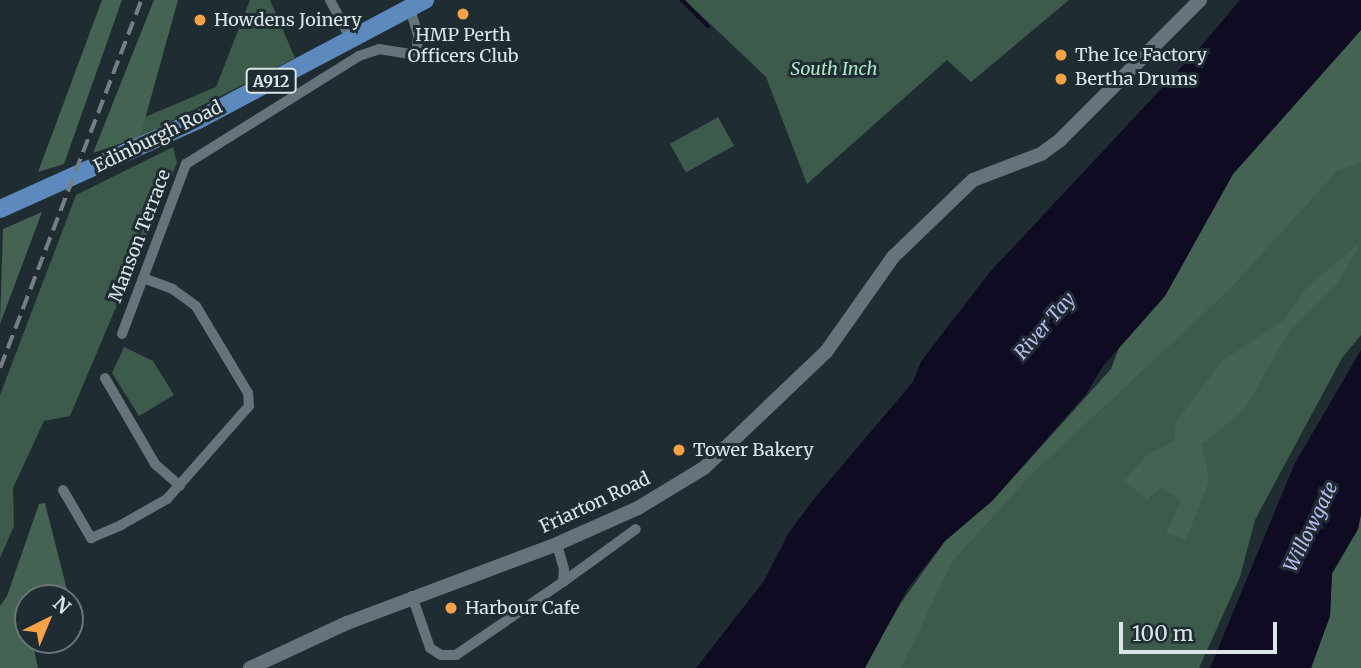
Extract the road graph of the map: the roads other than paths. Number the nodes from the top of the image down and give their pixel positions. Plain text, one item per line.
1 (330, 0) edge
2 (1199, 0) edge
3 (418, 4) edge
4 (350, 38) junction
5 (0, 209) edge
6 (143, 278) junction
7 (122, 334) dead end
8 (105, 378) dead end
9 (180, 486) junction
10 (63, 490) dead end
11 (636, 529) dead end
12 (557, 544) junction
13 (563, 582) junction
14 (412, 596) junction
15 (250, 668) edge

1 - 4 street
2 - 12 street, Friarton Road
3 - 4 main road, Edinburgh Road / A912
3 - 6 street, Manson Terrace
4 - 5 main road, Edinburgh Road / A912
6 - 7 street, Manson Terrace
6 - 9 street
8 - 9 street
9 - 10 street
11 - 13 street
12 - 13 street
12 - 14 street, Friarton Road
13 - 14 street
14 - 15 street, Friarton Road

